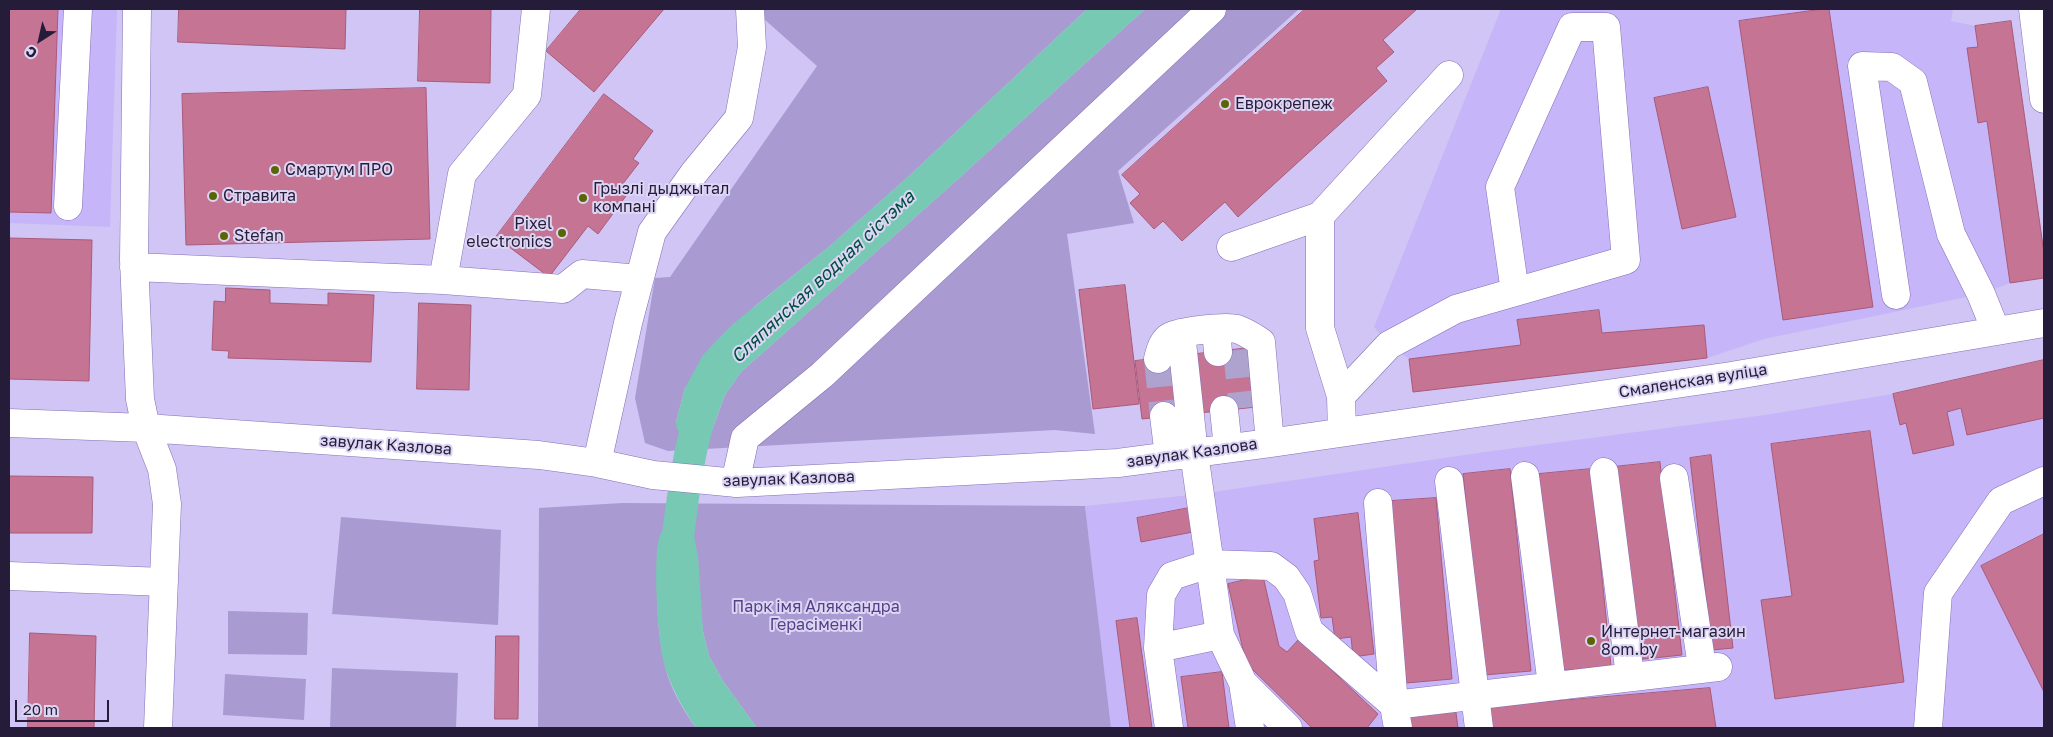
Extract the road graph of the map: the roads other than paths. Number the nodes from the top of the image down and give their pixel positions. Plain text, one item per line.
1 (78, 9) edge
2 (137, 9) edge
3 (536, 9) edge
4 (750, 9) edge
5 (1212, 9) edge
6 (2033, 9) edge
7 (1449, 75) dead end
8 (2044, 98) edge
9 (68, 206) dead end
10 (1320, 216) junction
11 (1231, 247) dead end
12 (134, 267) junction
13 (443, 280) junction
14 (639, 280) junction
15 (1515, 292) junction
16 (1896, 295) dead end
17 (2044, 323) edge
18 (1996, 331) junction
19 (1181, 333) junction
20 (1158, 359) tunnel mouth
21 (1341, 396) junction
22 (1234, 409) tunnel mouth
23 (1164, 416) tunnel mouth
24 (9, 423) edge
25 (146, 428) junction
26 (1342, 432) junction
27 (1249, 446) junction
28 (1181, 455) junction
29 (597, 463) junction
30 (1604, 472) dead end
31 (1525, 476) dead end
32 (1674, 478) dead end
33 (2044, 480) edge
34 (1449, 481) dead end
35 (735, 483) junction
36 (1378, 503) dead end
37 (1209, 564) junction
38 (9, 576) edge
39 (164, 582) junction
40 (1220, 635) junction
41 (1158, 648) junction
42 (1630, 676) junction
43 (1243, 683) junction
44 (1552, 685) junction
45 (1475, 694) junction
46 (1396, 716) edge
47 (158, 728) edge
48 (1169, 728) edge
49 (1250, 728) edge
50 (1288, 728) edge
51 (1479, 728) edge
52 (1928, 728) edge

1 - 9 street
2 - 12 street
3 - 13 street
4 - 14 street
5 - 35 street
6 - 8 street
7 - 10 street
10 - 11 street
10 - 21 street
12 - 13 street
12 - 25 street
13 - 14 street
14 - 29 street
15 - 15 street
15 - 21 street
16 - 18 street
17 - 18 street, Смаленская вуліца
18 - 26 street, Смаленская вуліца
19 - 20 street
19 - 27 street
19 - 28 street
21 - 26 street
22 - 27 street
23 - 28 street
24 - 25 street, завулак Казлова
25 - 29 street, завулак Казлова
25 - 39 street
26 - 27 street, завулак Казлова
27 - 28 street, завулак Казлова
28 - 35 street, завулак Казлова
28 - 37 street
29 - 35 street, завулак Казлова
30 - 42 street
31 - 44 street
32 - 42 street
33 - 52 street
34 - 45 street
36 - 46 street
37 - 40 street
37 - 41 street
37 - 46 street
38 - 39 street
39 - 47 street
40 - 41 street
40 - 43 street
41 - 48 street
42 - 44 street
43 - 49 street
43 - 50 street
44 - 45 street
45 - 46 street
45 - 51 street

